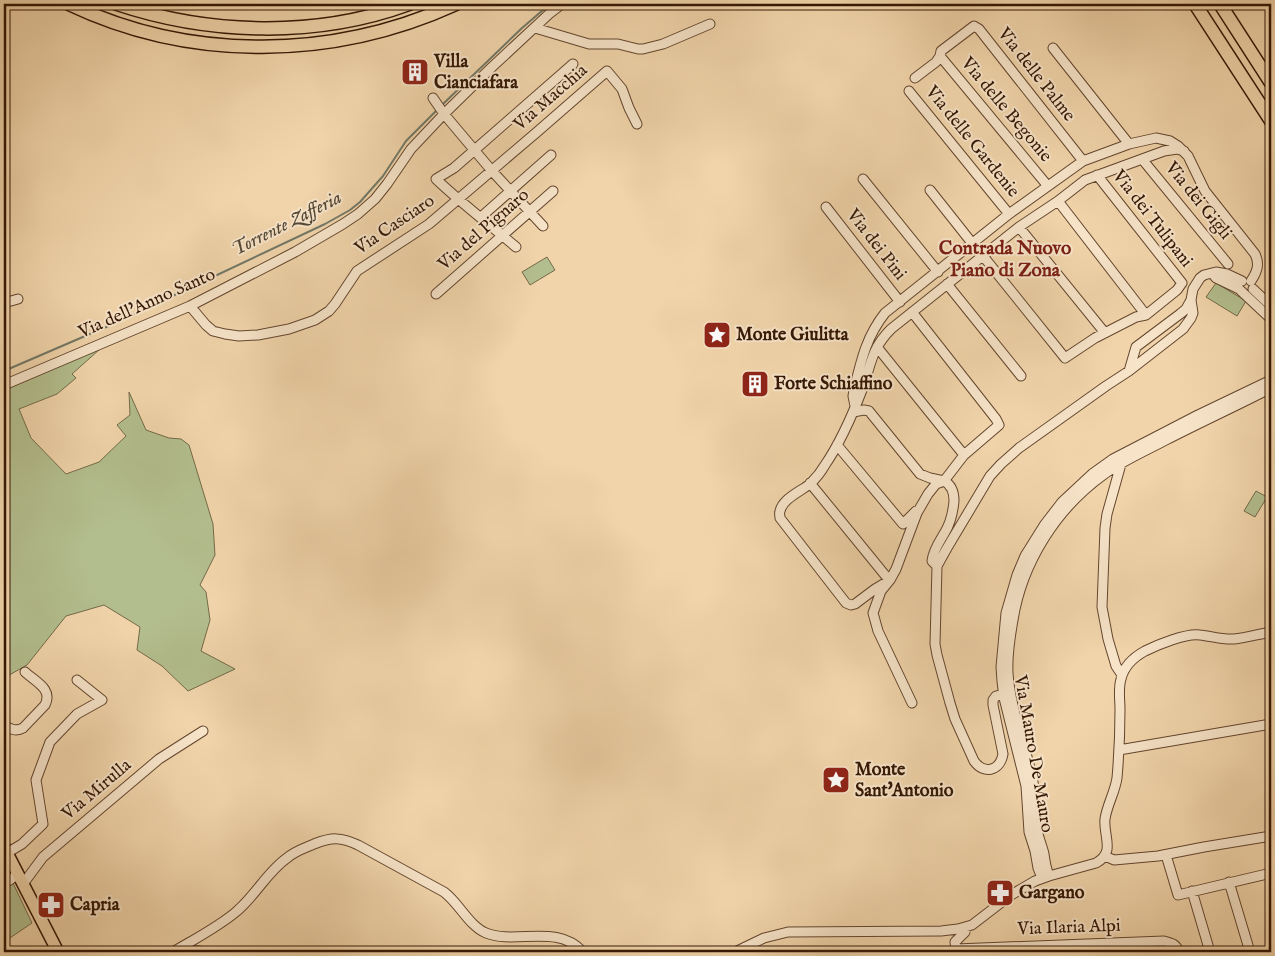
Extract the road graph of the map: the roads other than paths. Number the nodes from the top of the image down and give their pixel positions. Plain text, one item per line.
1 (68, 4) edge
2 (117, 4) edge
3 (409, 4) edge
4 (456, 4) edge
5 (562, 4) edge
6 (1195, 4) edge
7 (1220, 4) edge
8 (710, 24) dead end
9 (535, 28) junction
10 (1053, 48) dead end
11 (940, 56) junction
12 (573, 64) dead end
13 (916, 78) dead end
14 (1271, 83) edge
15 (909, 91) dead end
16 (434, 101) dead end
17 (443, 113) junction
18 (1271, 121) edge
19 (637, 124) dead end
20 (1129, 144) junction
21 (475, 150) junction
22 (1184, 151) junction
23 (550, 156) dead end
24 (1142, 159) junction
25 (1083, 161) junction
26 (492, 171) junction
27 (1097, 175) junction
28 (863, 179) dead end
29 (1047, 186) junction
30 (930, 190) dead end
31 (510, 191) junction
32 (553, 191) dead end
33 (458, 200) junction
34 (1058, 201) junction
35 (826, 207) dead end
36 (529, 212) junction
37 (1009, 214) junction
38 (481, 217) junction
39 (543, 226) dead end
40 (1019, 227) junction
41 (502, 236) junction
42 (972, 243) junction
43 (516, 247) dead end
44 (983, 256) junction
45 (1228, 264) dead end
46 (938, 272) junction
47 (947, 284) junction
48 (1246, 287) junction
49 (436, 294) dead end
50 (18, 299) dead end
51 (1191, 300) junction
52 (900, 302) junction
53 (4, 303) edge
54 (190, 306) junction
55 (1271, 306) edge
56 (912, 312) junction
57 (1146, 315) junction
58 (1271, 319) edge
59 (1105, 333) junction
60 (877, 347) junction
61 (1129, 371) junction
62 (1021, 376) dead end
63 (1271, 380) edge
64 (4, 386) edge
65 (1271, 389) edge
66 (854, 409) junction
67 (837, 444) junction
68 (964, 455) junction
69 (1120, 460) junction
70 (944, 481) junction
71 (810, 483) junction
72 (921, 506) junction
73 (937, 566) junction
74 (890, 580) junction
75 (1271, 632) edge
76 (25, 672) dead end
77 (1122, 675) junction
78 (76, 680) dead end
79 (1004, 694) junction
80 (912, 703) dead end
81 (1271, 724) edge
82 (4, 725) edge
83 (203, 731) dead end
84 (1119, 750) junction
85 (1271, 836) edge
86 (5, 850) edge
87 (1166, 855) junction
88 (1105, 856) junction
89 (1271, 873) edge
90 (1046, 877) junction
91 (20, 879) junction
92 (1229, 882) junction
93 (4, 884) edge
94 (1192, 891) junction
95 (966, 927) junction
96 (176, 951) edge
97 (955, 951) edge
98 (58, 952) edge
99 (207, 952) edge
100 (582, 952) edge
101 (735, 952) edge
102 (1179, 952) edge
103 (1210, 952) edge
104 (1250, 952) edge

1 - 4 highway
2 - 3 highway
5 - 9 street, Via dell'Anno Santo
6 - 18 highway
7 - 14 highway
8 - 9 street
9 - 17 street, Via dell'Anno Santo
10 - 20 street
11 - 13 street, Via delle Palme
11 - 25 street, Via delle Palme
11 - 29 street, Via delle Begonie
12 - 21 street
15 - 37 street, Via delle Gardenie
16 - 17 street
17 - 21 street
17 - 54 street, Via dell'Anno Santo
19 - 26 street, Via Macchia
20 - 22 street
20 - 25 street
21 - 26 street
21 - 33 street
22 - 24 street
22 - 48 street
23 - 31 street
24 - 27 street
24 - 45 street, Via dei Gigli
25 - 29 street
26 - 31 street
26 - 33 street, Via Casciaro
27 - 34 street
27 - 57 street, Via dei Tulipani
28 - 46 street
29 - 37 street
30 - 42 street
31 - 36 street
31 - 38 street
32 - 36 street, Via del Pignaro
33 - 38 street
33 - 54 street, Via Casciaro
34 - 40 street
34 - 57 street
35 - 52 street, Via dei Pini
36 - 39 street
36 - 41 street, Via del Pignaro
37 - 42 street
38 - 41 street
40 - 44 street
40 - 59 street
41 - 43 street
41 - 49 street, Via del Pignaro
42 - 46 street
44 - 47 street
44 - 59 street
46 - 52 street
47 - 56 street
47 - 62 street
48 - 51 street
48 - 55 street
48 - 58 street
50 - 53 street
51 - 61 street
51 - 61 street
52 - 66 street
54 - 64 street, Via dell'Anno Santo
56 - 60 street
56 - 68 street
57 - 59 street
60 - 66 street
60 - 68 street
61 - 73 street
63 - 69 street, Via Mauro De Mauro
65 - 69 street, Via Mauro De Mauro
66 - 67 street
66 - 70 street
67 - 71 street
67 - 72 street
68 - 70 street
69 - 77 street
69 - 79 street, Via Mauro De Mauro
69 - 90 street, Via Mauro De Mauro
70 - 72 street
70 - 73 street
71 - 74 street
71 - 74 street
72 - 74 street
73 - 79 street
74 - 80 street
75 - 77 street
76 - 82 street
77 - 84 street
78 - 86 street
79 - 90 street, Via Mauro De Mauro
81 - 84 street
83 - 91 street, Via Mirulla
84 - 88 street
85 - 87 street
86 - 91 main road
87 - 88 street
87 - 94 street
88 - 90 street
89 - 92 street
90 - 95 street
91 - 93 street, Via Mirulla
91 - 98 main road
92 - 94 street
92 - 104 street
94 - 103 street
95 - 97 street
95 - 101 street
96 - 99 street
96 - 100 street
97 - 102 street, Via Ilaria Alpi

